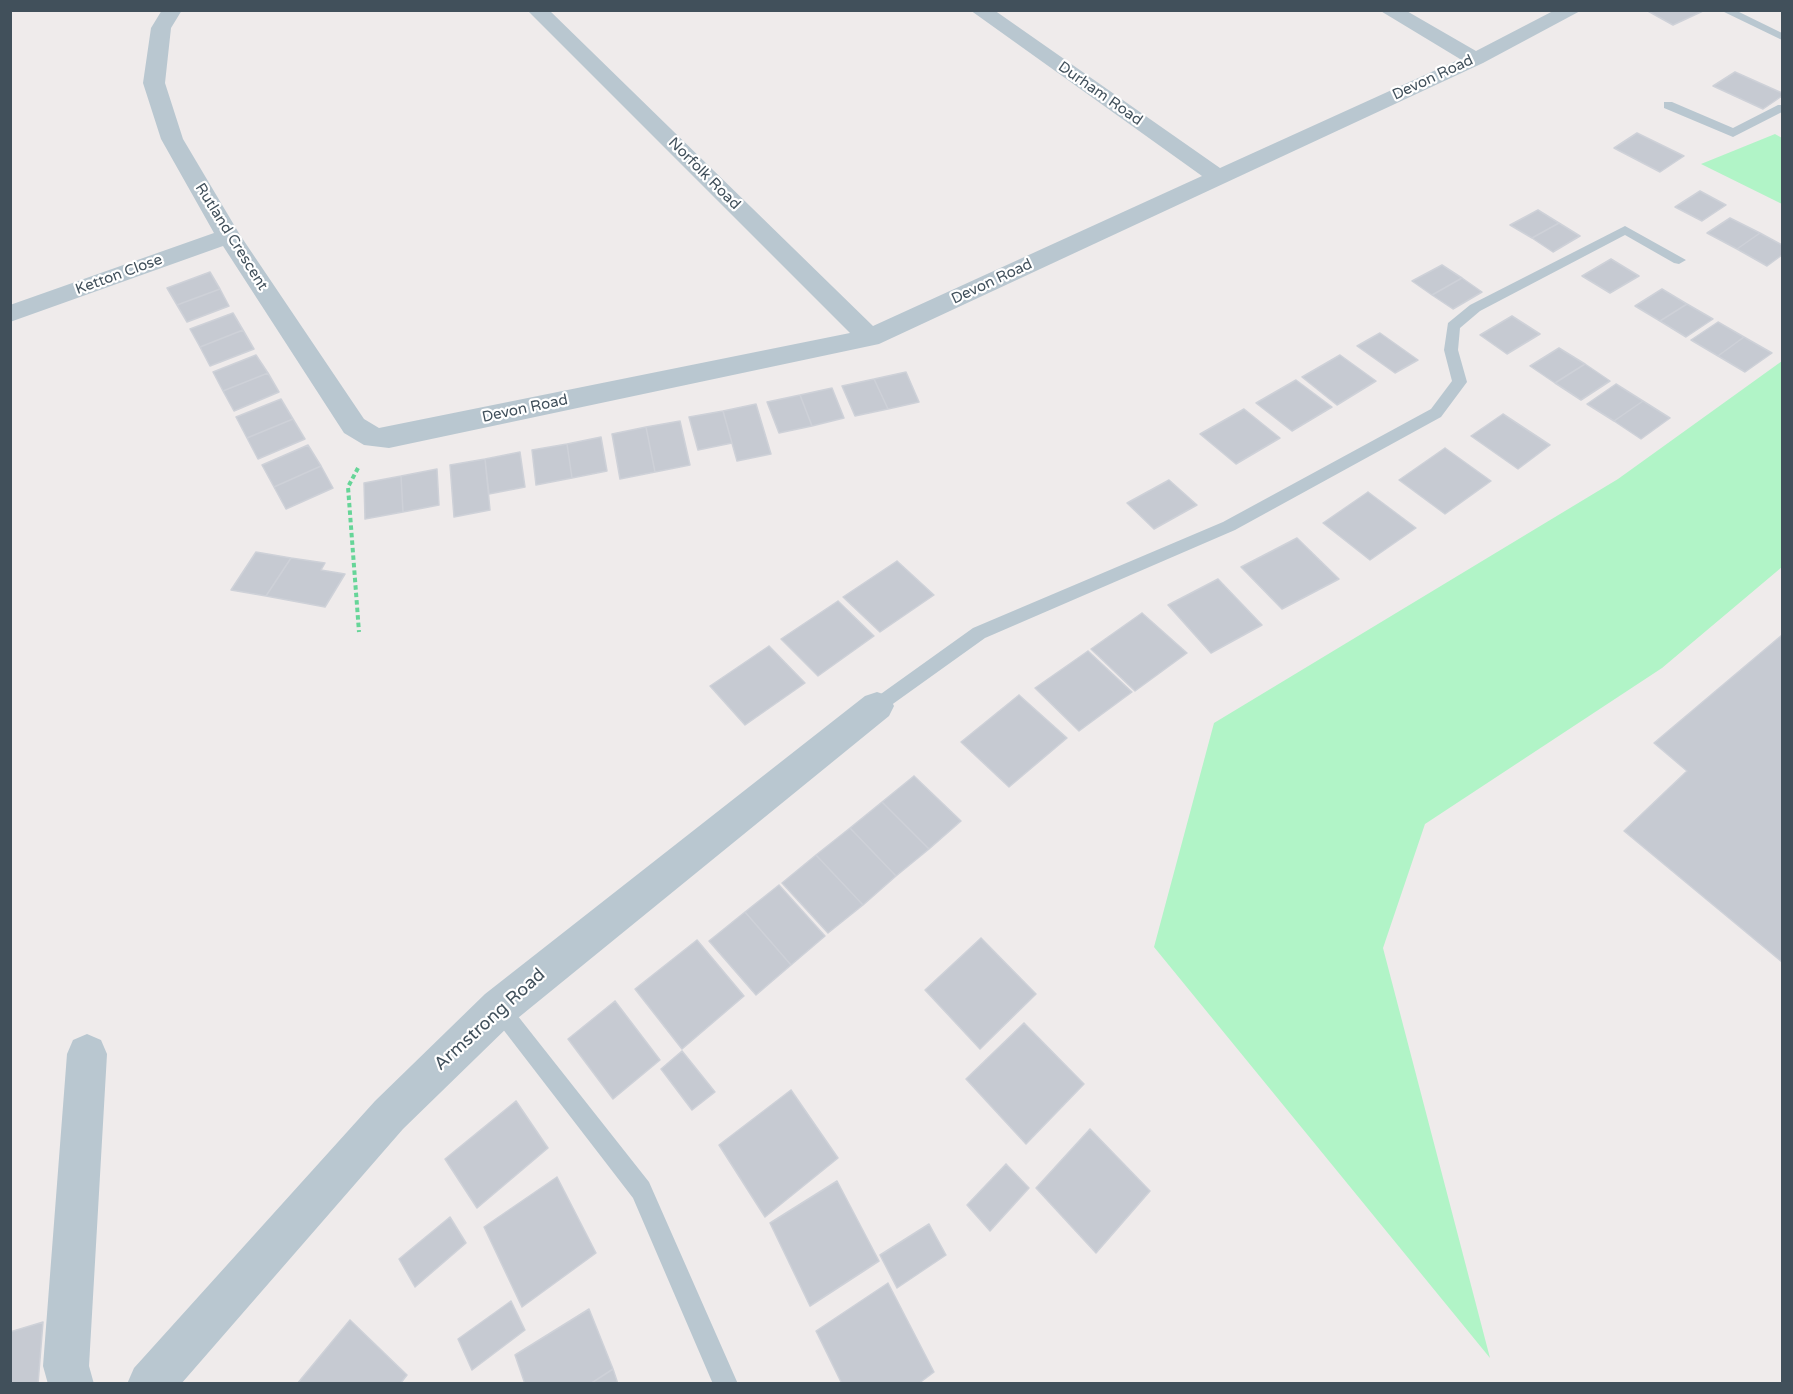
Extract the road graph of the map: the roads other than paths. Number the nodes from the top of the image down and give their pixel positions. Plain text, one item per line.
1 (172, 10) edge
2 (537, 10) edge
3 (980, 10) edge
4 (1389, 10) edge
5 (1572, 10) edge
6 (1725, 10) edge
7 (1782, 37) edge
8 (1476, 59) junction
9 (1668, 105) dead end
10 (1782, 108) edge
11 (1220, 178) junction
12 (228, 236) junction
13 (1679, 260) dead end
14 (10, 314) edge
15 (870, 338) junction
16 (374, 438) joint
17 (877, 706) joint
18 (499, 1008) junction
19 (87, 1054) dead end
20 (71, 1383) edge
21 (150, 1383) edge
22 (726, 1383) edge

1 - 12 street, Rutland Crescent
2 - 15 street, Norfolk Road
3 - 11 street, Durham Road
4 - 8 street
5 - 8 street, Devon Road
6 - 7 lane
8 - 11 street, Devon Road
9 - 10 lane
11 - 15 street, Devon Road
12 - 14 street, Ketton Close
12 - 16 street, Rutland Crescent
13 - 17 lane
15 - 16 street, Devon Road
17 - 18 street, Armstrong Road
18 - 21 street, Armstrong Road
18 - 22 lane
19 - 20 street

